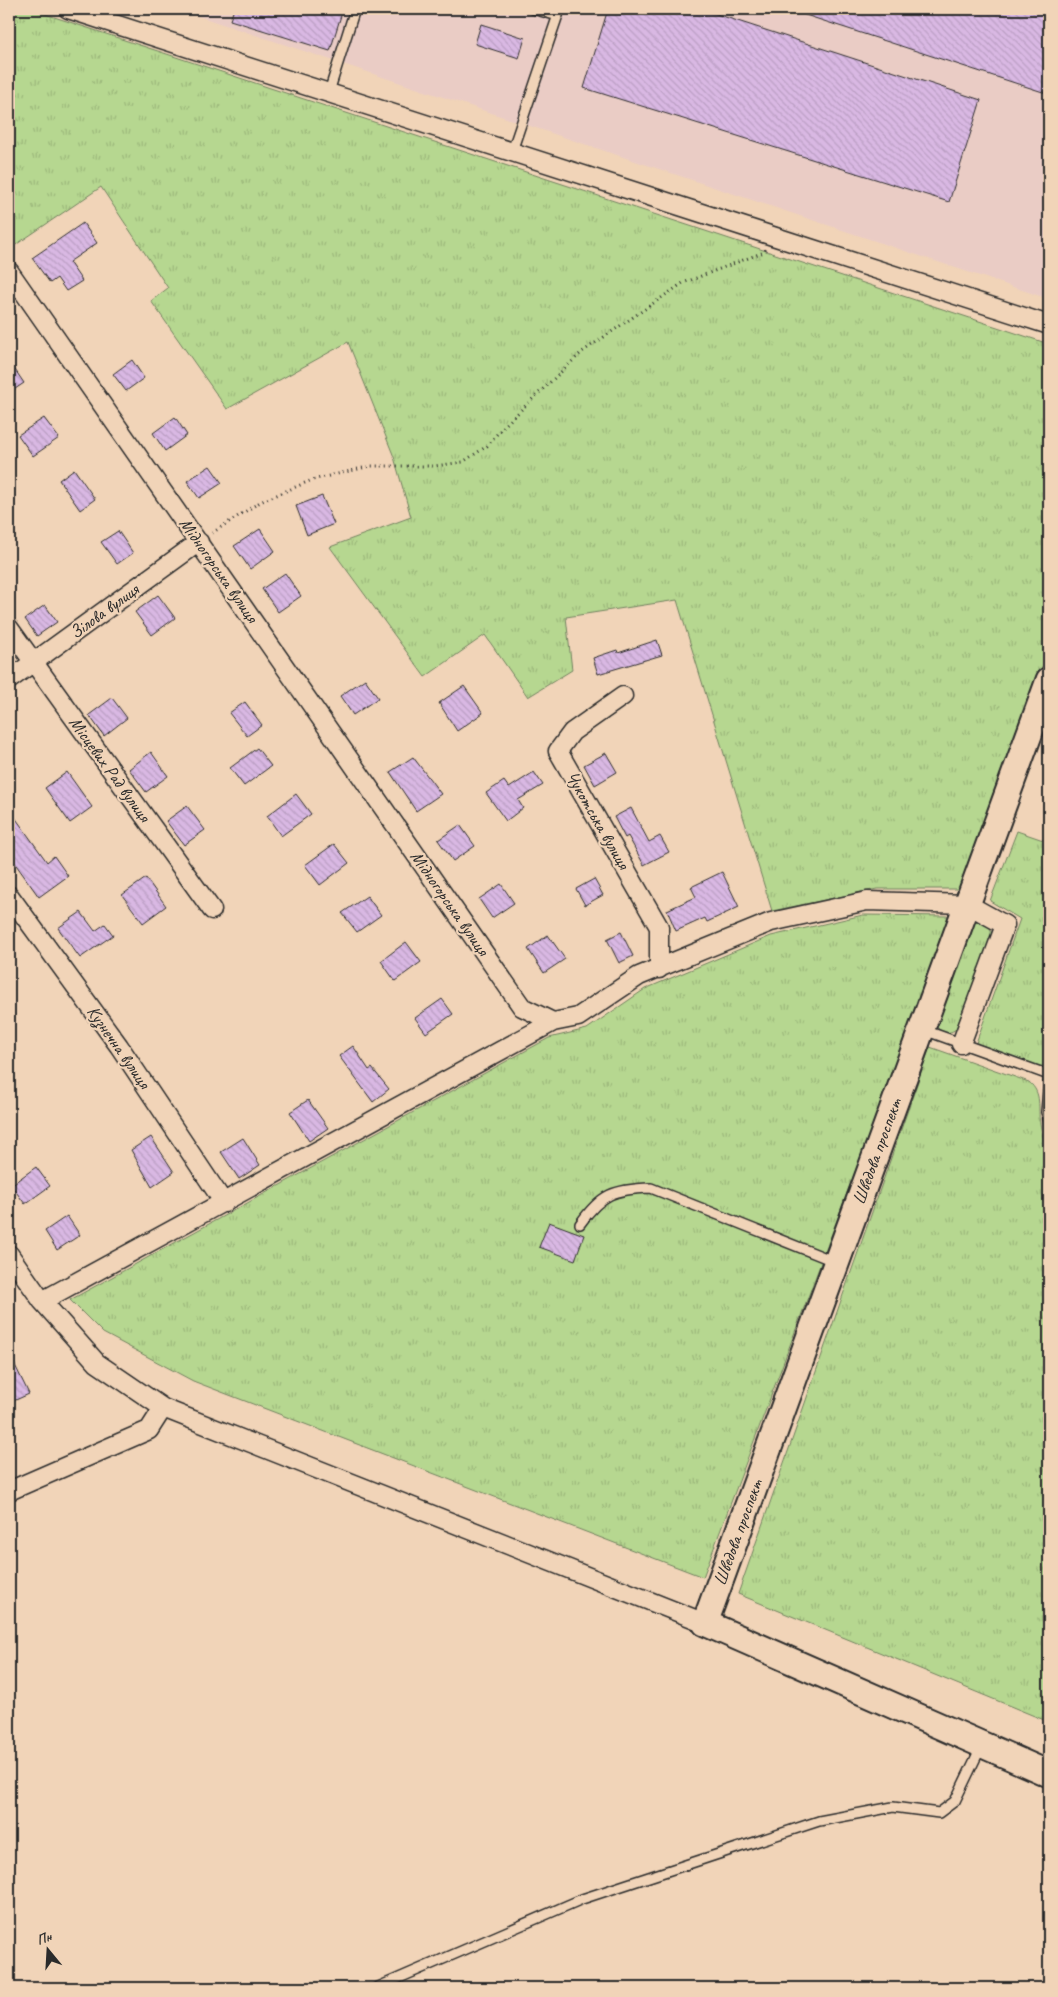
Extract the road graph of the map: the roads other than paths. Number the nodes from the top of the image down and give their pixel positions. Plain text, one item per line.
1 (68, 9) edge
2 (354, 9) edge
3 (533, 9) edge
4 (559, 13) edge
5 (329, 92) junction
6 (512, 151) junction
7 (9, 270) edge
8 (1049, 326) edge
9 (199, 542) junction
10 (9, 628) edge
11 (33, 662) junction
12 (9, 680) edge
13 (1049, 680) edge
14 (623, 696) dead end
15 (9, 895) edge
16 (967, 904) junction
17 (212, 910) dead end
18 (659, 968) junction
19 (553, 1022) junction
20 (921, 1030) junction
21 (961, 1044) junction
22 (1049, 1075) edge
23 (1049, 1079) edge
24 (1049, 1121) edge
25 (224, 1202) junction
26 (580, 1224) dead end
27 (9, 1254) edge
28 (836, 1262) junction
29 (42, 1301) junction
30 (163, 1408) junction
31 (9, 1491) edge
32 (704, 1623) junction
33 (982, 1745) junction
34 (1049, 1774) edge
35 (376, 1988) edge

1 - 5 street
2 - 5 lane
3 - 4 lane
4 - 6 lane
5 - 6 street
6 - 8 street
7 - 9 street, Мідногорська вулиця
9 - 11 street, Зілова вулиця
9 - 19 street, Мідногорська вулиця
10 - 11 street, Місцевих Рад вулиця
11 - 12 street, Зілова вулиця
11 - 17 street, Місцевих Рад вулиця
13 - 16 street, Шведова проспект
14 - 18 street, Чукотська вулиця
15 - 25 street, Кузнечна вулиця
16 - 18 street
16 - 20 street, Шведова проспект
16 - 21 street
18 - 19 street
19 - 25 street
20 - 21 lane
20 - 28 street, Шведова проспект
21 - 22 lane
23 - 24 lane
25 - 29 street
26 - 28 lane
27 - 29 street
28 - 32 street, Шведова проспект
29 - 30 street
30 - 31 street
30 - 32 street
32 - 33 street
33 - 34 street
33 - 35 lane

